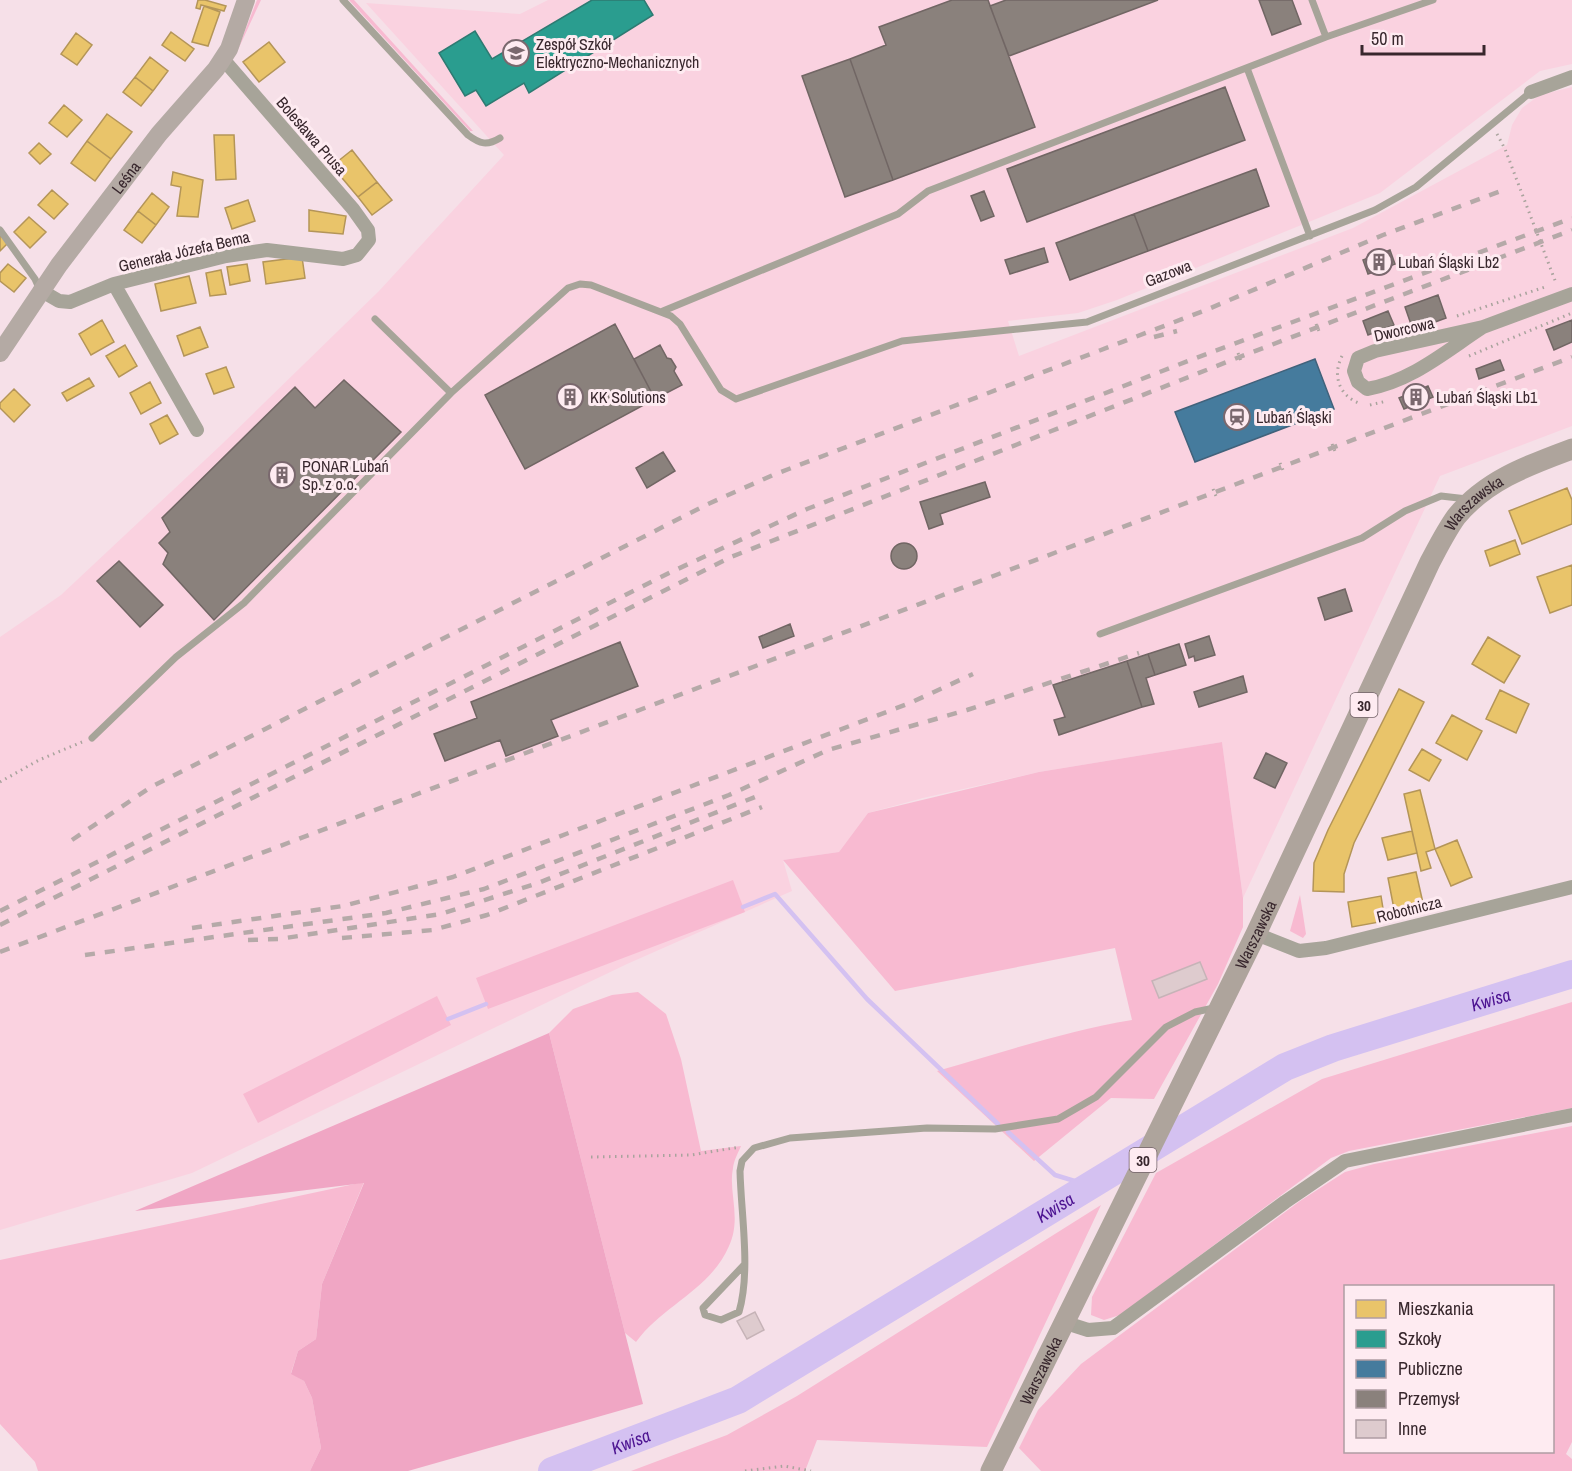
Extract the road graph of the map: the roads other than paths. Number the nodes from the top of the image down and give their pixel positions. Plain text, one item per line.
1 (246, 0) edge
2 (343, 0) edge
3 (1312, 0) edge
4 (1433, 0) edge
5 (1326, 37) junction
6 (223, 59) junction
7 (1247, 68) junction
8 (1572, 77) edge
9 (1531, 92) joint
10 (500, 138) dead end
11 (0, 230) edge
12 (1310, 236) junction
13 (369, 240) joint
14 (114, 284) junction
15 (40, 290) junction
16 (1572, 294) edge
17 (663, 311) junction
18 (375, 319) dead end
19 (1484, 327) junction
20 (0, 353) edge
21 (451, 393) junction
22 (197, 430) dead end
23 (1572, 449) edge
24 (1472, 500) junction
25 (1100, 634) dead end
26 (92, 738) road end
27 (1572, 887) edge
28 (1256, 933) junction
29 (1217, 1012) junction
30 (1572, 1115) edge
31 (744, 1265) junction
32 (1063, 1322) junction
33 (991, 1471) edge

1 - 6 main road, Leśna
2 - 10 lane
3 - 5 lane
4 - 5 lane
5 - 7 lane
6 - 13 street, Bolesława Prusa
6 - 15 main road, Leśna
7 - 12 lane
7 - 17 lane
8 - 9 street, Gazowa
9 - 12 lane, Gazowa
11 - 15 lane
12 - 17 lane, Gazowa
13 - 14 street, Generała Józefa Bema
14 - 15 street, Generała Józefa Bema
14 - 22 street
15 - 20 main road, Leśna
16 - 19 street, Dworcowa
17 - 21 lane
18 - 21 lane
19 - 19 street, Dworcowa
21 - 26 lane
23 - 24 main road, Warszawska / 30
24 - 25 lane
24 - 28 main road, Warszawska / 30
27 - 28 street, Robotnicza
28 - 29 main road, Warszawska / 30
29 - 31 lane
29 - 32 main road, Warszawska / 30
30 - 32 street
31 - 31 lane
32 - 33 main road, Warszawska / 30

